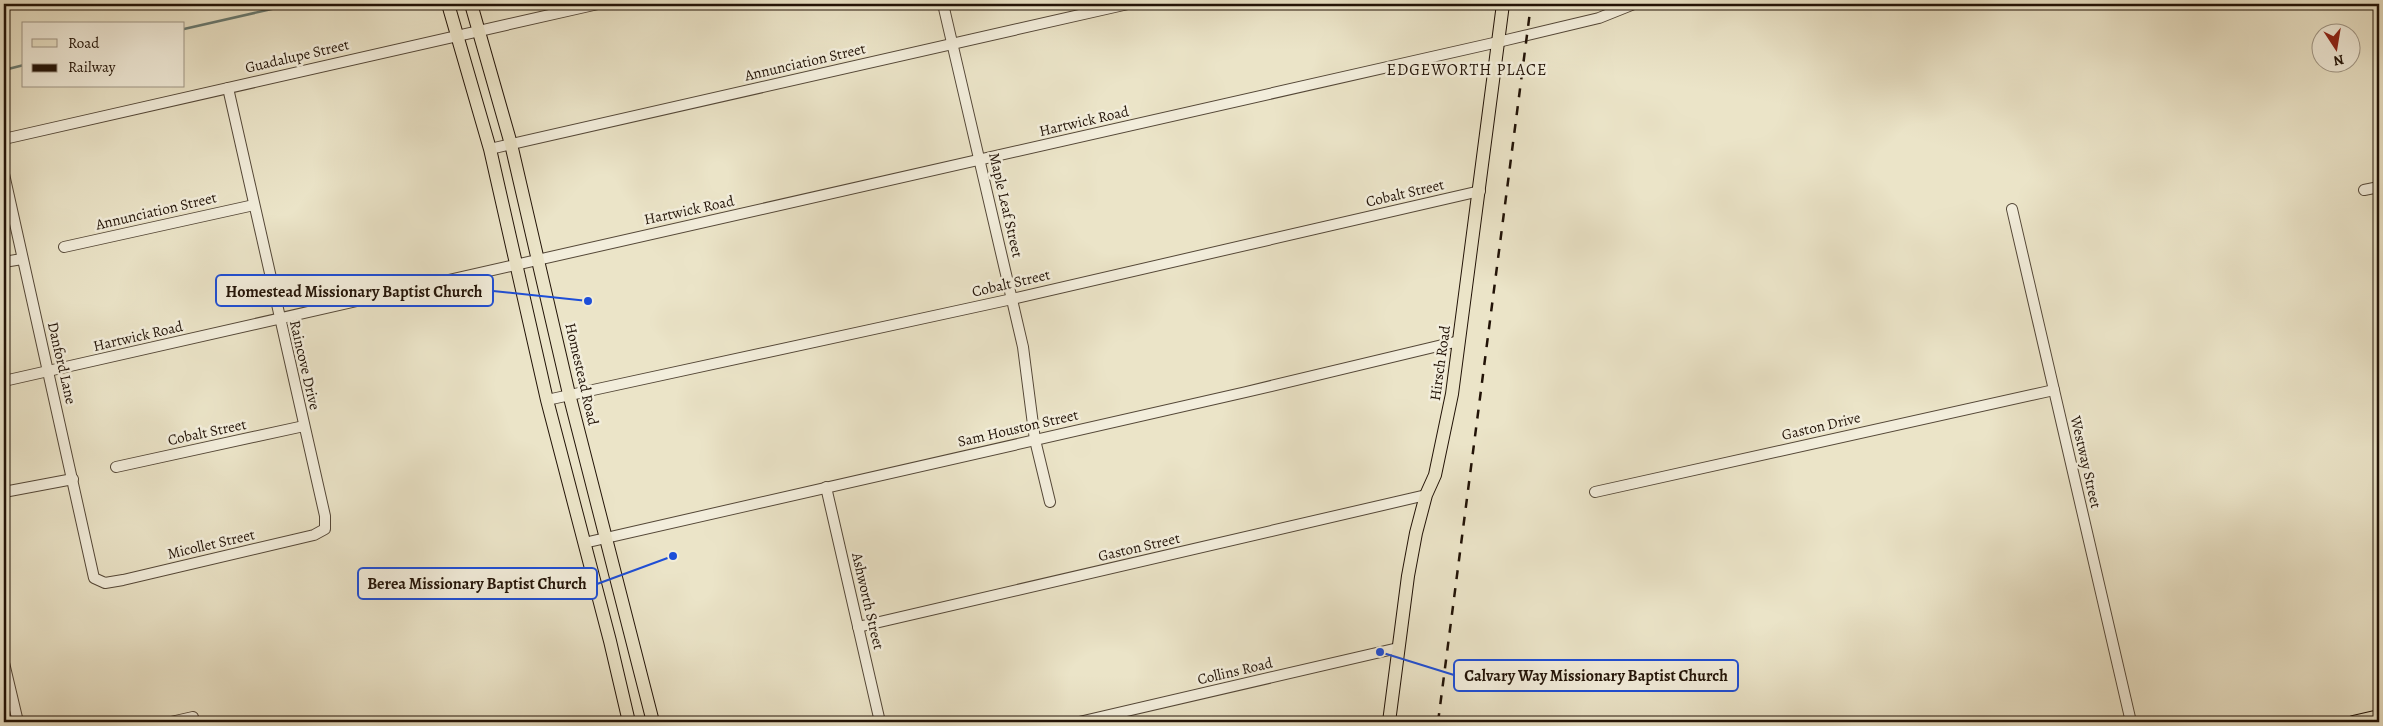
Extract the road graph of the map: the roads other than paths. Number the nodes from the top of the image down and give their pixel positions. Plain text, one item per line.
1 (448, 4) edge
2 (472, 4) edge
3 (598, 4) edge
4 (943, 4) edge
5 (1128, 4) edge
6 (1503, 4) edge
7 (1634, 4) edge
8 (479, 30) junction
9 (458, 35) junction
10 (1498, 42) junction
11 (952, 44) junction
12 (228, 88) junction
13 (4, 139) edge
14 (511, 144) junction
15 (490, 149) junction
16 (980, 160) junction
17 (4, 174) edge
18 (2379, 187) edge
19 (2364, 190) dead end
20 (1480, 191) junction
21 (254, 205) junction
22 (2012, 209) dead end
23 (64, 246) dead end
24 (539, 258) junction
25 (22, 259) junction
26 (4, 262) edge
27 (516, 264) junction
28 (1012, 298) junction
29 (279, 319) junction
30 (1458, 341) junction
31 (49, 372) junction
32 (4, 381) edge
33 (2054, 390) junction
34 (569, 394) junction
35 (547, 400) junction
36 (304, 426) junction
37 (1035, 440) junction
38 (116, 467) dead end
39 (73, 479) junction
40 (826, 487) junction
41 (4, 492) edge
42 (1595, 492) dead end
43 (1426, 495) junction
44 (322, 502) joint
45 (1050, 502) dead end
46 (607, 537) junction
47 (584, 543) junction
48 (90, 560) joint
49 (858, 627) junction
50 (1398, 648) junction
51 (4, 663) edge
52 (638, 663) junction
53 (617, 671) junction
54 (2379, 716) edge
55 (193, 717) dead end
56 (18, 722) edge
57 (172, 722) edge
58 (629, 722) edge
59 (653, 722) edge
60 (880, 722) edge
61 (1079, 722) edge
62 (1389, 722) edge
63 (2131, 722) edge
64 (2353, 722) edge

1 - 9 main road
2 - 8 main road, Homestead Road
3 - 8 street, Guadalupe Street
4 - 11 street, Maple Leaf Street
5 - 11 street, Annunciation Street
6 - 10 main road, Hirsch Road
7 - 10 street, Hartwick Road
8 - 9 street, Guadalupe Street
8 - 14 main road, Homestead Road
9 - 12 street, Guadalupe Street
9 - 15 main road
10 - 16 street, Hartwick Road
10 - 20 main road, Hirsch Road
11 - 14 street, Annunciation Street
11 - 16 street, Maple Leaf Street
12 - 13 street, Guadalupe Street
12 - 21 street, Raincove Drive
14 - 15 street, Annunciation Street
14 - 24 main road, Homestead Road
15 - 27 main road
16 - 24 street, Hartwick Road
16 - 28 street, Maple Leaf Street
17 - 25 street, Danford Lane
18 - 19 street
20 - 28 street, Cobalt Street
20 - 30 main road, Hirsch Road
21 - 23 street, Annunciation Street
21 - 29 street, Raincove Drive
22 - 33 street, Westway Street
24 - 27 street, Hartwick Road
24 - 34 main road, Homestead Road
25 - 26 street
25 - 31 street, Danford Lane
27 - 29 street, Hartwick Road
27 - 35 main road
28 - 34 street, Cobalt Street
28 - 37 street, Maple Leaf Street
29 - 31 street, Hartwick Road
29 - 36 street, Raincove Drive
30 - 37 street, Sam Houston Street
30 - 43 main road, Hirsch Road
31 - 32 street, Hartwick Road
31 - 39 street, Danford Lane
33 - 42 street, Gaston Drive
33 - 63 street, Westway Street
34 - 35 street, Cobalt Street
34 - 46 main road, Homestead Road
35 - 47 main road
36 - 38 street, Cobalt Street
36 - 44 street, Raincove Drive
37 - 40 street, Sam Houston Street
37 - 45 street, Maple Leaf Street
39 - 41 street
39 - 48 street, Danford Lane
40 - 46 street, Sam Houston Street
40 - 49 street, Ashworth Street
43 - 49 street, Gaston Street
43 - 50 main road, Hirsch Road
44 - 48 street, Micollet Street
46 - 47 street, Sam Houston Street
46 - 52 main road, Homestead Road
47 - 53 main road
49 - 60 street, Ashworth Street
50 - 61 street, Collins Road
50 - 62 main road, Hirsch Road
51 - 56 street
52 - 53 main road
52 - 59 main road, Homestead Road
53 - 58 main road
54 - 64 main road
55 - 57 street

